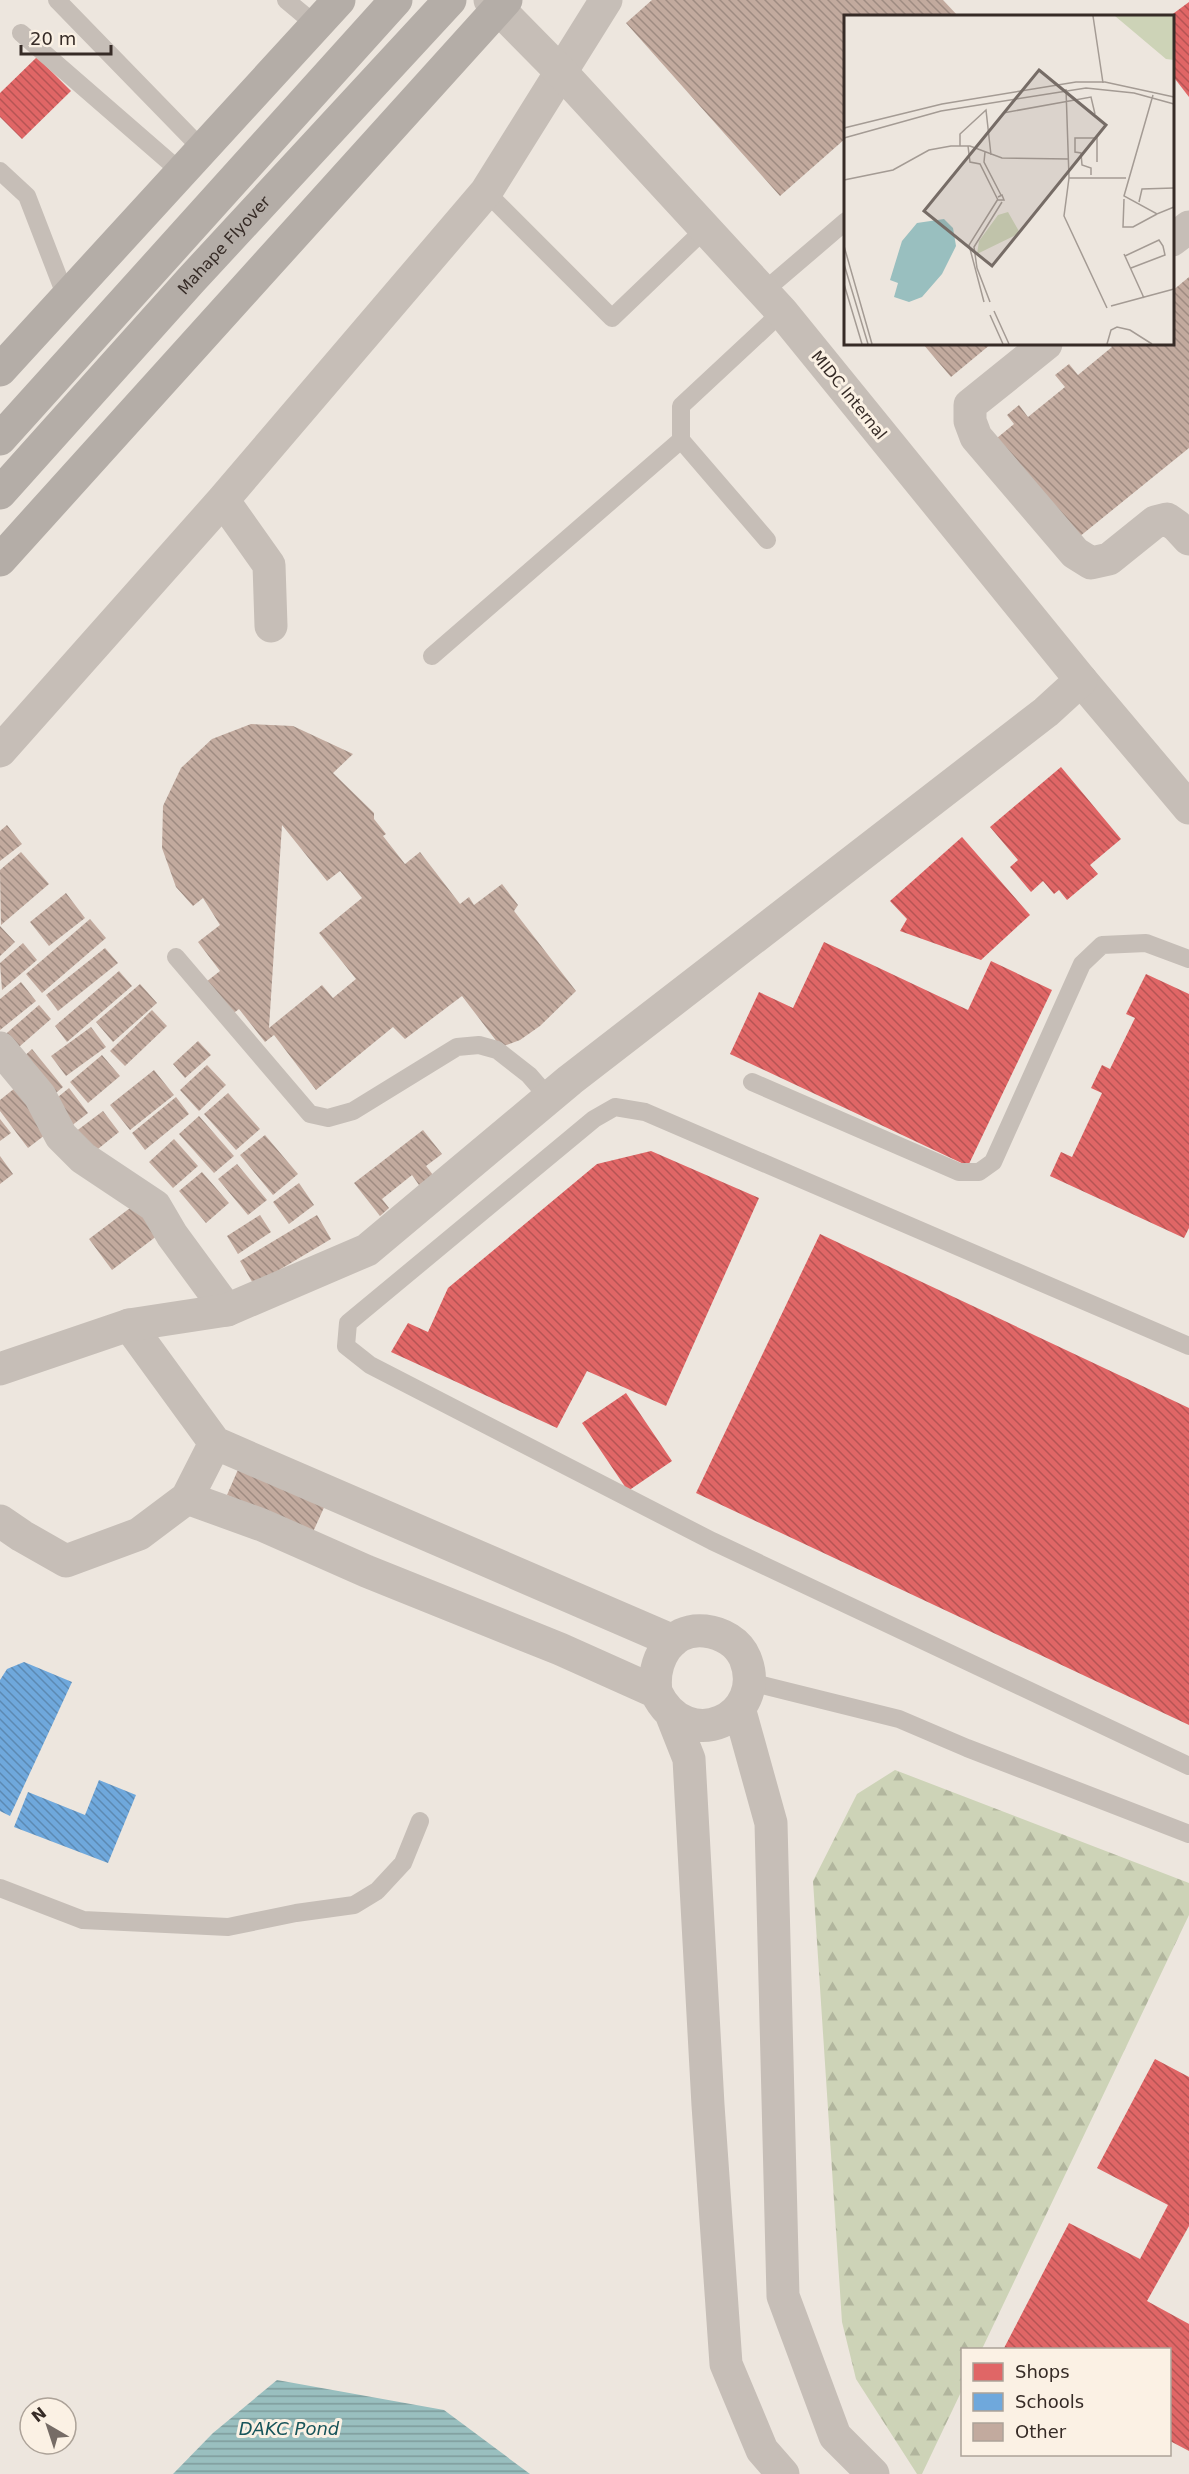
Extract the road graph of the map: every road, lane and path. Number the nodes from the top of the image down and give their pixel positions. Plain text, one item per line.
1 (57, 0) edge
2 (286, 0) edge
3 (339, 0) edge
4 (396, 0) edge
5 (450, 0) edge
6 (606, 0) edge
7 (498, 3) edge
8 (316, 25) junction
9 (21, 33) dead end
10 (562, 73) junction
11 (192, 160) junction
12 (0, 171) edge
13 (486, 192) junction
14 (844, 223) edge
15 (1189, 227) edge
16 (705, 229) junction
17 (1174, 239) edge
18 (66, 297) junction
19 (772, 302) junction
20 (1045, 345) edge
21 (0, 370) edge
22 (0, 439) edge
23 (681, 440) junction
24 (0, 493) edge
25 (223, 500) junction
26 (1189, 539) edge
27 (767, 540) dead end
28 (0, 560) edge
29 (271, 626) dead end
30 (432, 657) dead end
31 (1081, 680) junction
32 (0, 751) edge
33 (1189, 808) edge
34 (176, 957) dead end
35 (1189, 959) edge
36 (0, 1048) edge
37 (752, 1082) dead end
38 (549, 1098) junction
39 (227, 1310) junction
40 (129, 1325) junction
41 (1189, 1346) edge
42 (0, 1369) edge
43 (215, 1443) junction
44 (187, 1498) junction
45 (0, 1521) edge
46 (673, 1641) junction
47 (744, 1695) junction
48 (664, 1704) junction
49 (1189, 1766) edge
50 (420, 1821) dead end
51 (1189, 1834) edge
52 (0, 1888) edge
53 (783, 2474) edge
54 (873, 2474) edge

1 - 11 lane
2 - 8 lane
3 - 8 main road
4 - 22 main road
5 - 24 main road, Mahape Flyover
6 - 10 street
7 - 10 street, MIDC Internal
7 - 28 main road
8 - 11 main road
9 - 11 lane
10 - 13 street
10 - 16 street, MIDC Internal
11 - 18 main road
12 - 18 lane
13 - 16 lane
13 - 25 street
14 - 19 lane
15 - 17 street
16 - 19 street, MIDC Internal
18 - 21 main road
19 - 23 lane
19 - 31 street, MIDC Internal
20 - 26 street
23 - 27 lane
23 - 30 lane
25 - 29 street
25 - 32 street
31 - 33 street, MIDC Internal
31 - 38 street
34 - 38 lane
35 - 37 lane
36 - 39 street
38 - 39 street
39 - 40 street
40 - 42 street
40 - 43 street
41 - 49 lane
43 - 44 street
43 - 46 street
44 - 45 street
44 - 48 street
46 - 47 street
46 - 48 street
47 - 48 street
47 - 51 lane
47 - 54 street
48 - 53 street
50 - 52 lane

